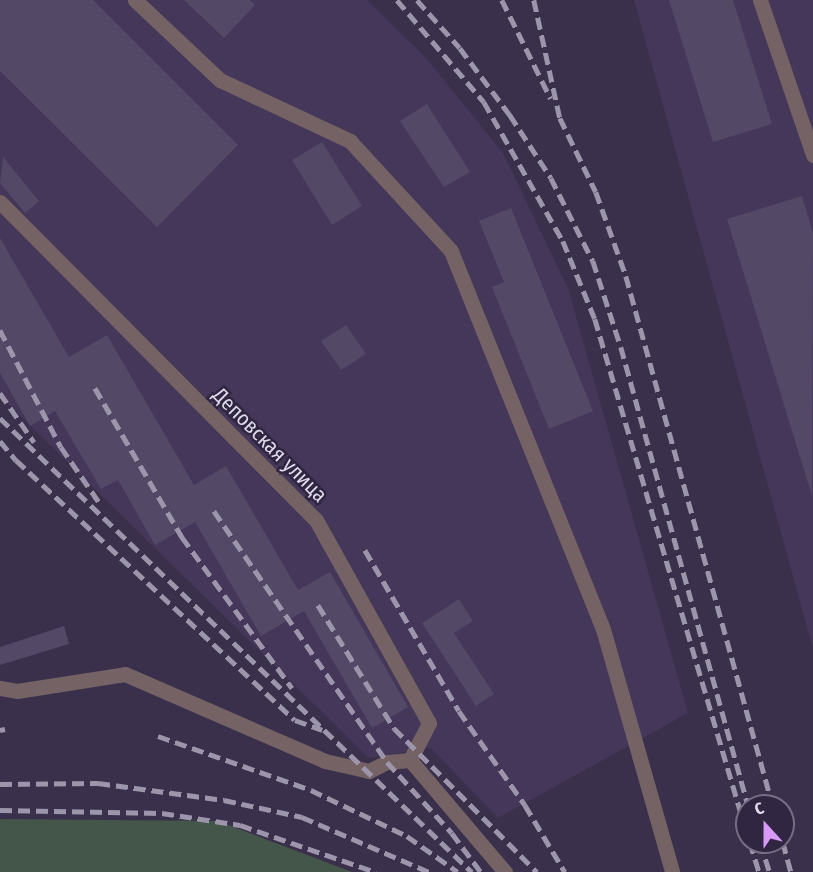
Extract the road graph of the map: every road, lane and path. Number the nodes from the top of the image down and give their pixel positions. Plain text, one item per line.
1 (135, 0) edge
2 (760, 0) edge
3 (813, 155) edge
4 (0, 202) edge
5 (0, 688) edge
6 (410, 760) junction
7 (505, 872) edge
8 (672, 872) edge

1 - 8 street
2 - 3 street
4 - 6 street, Деповская улица
5 - 6 street
6 - 7 street

